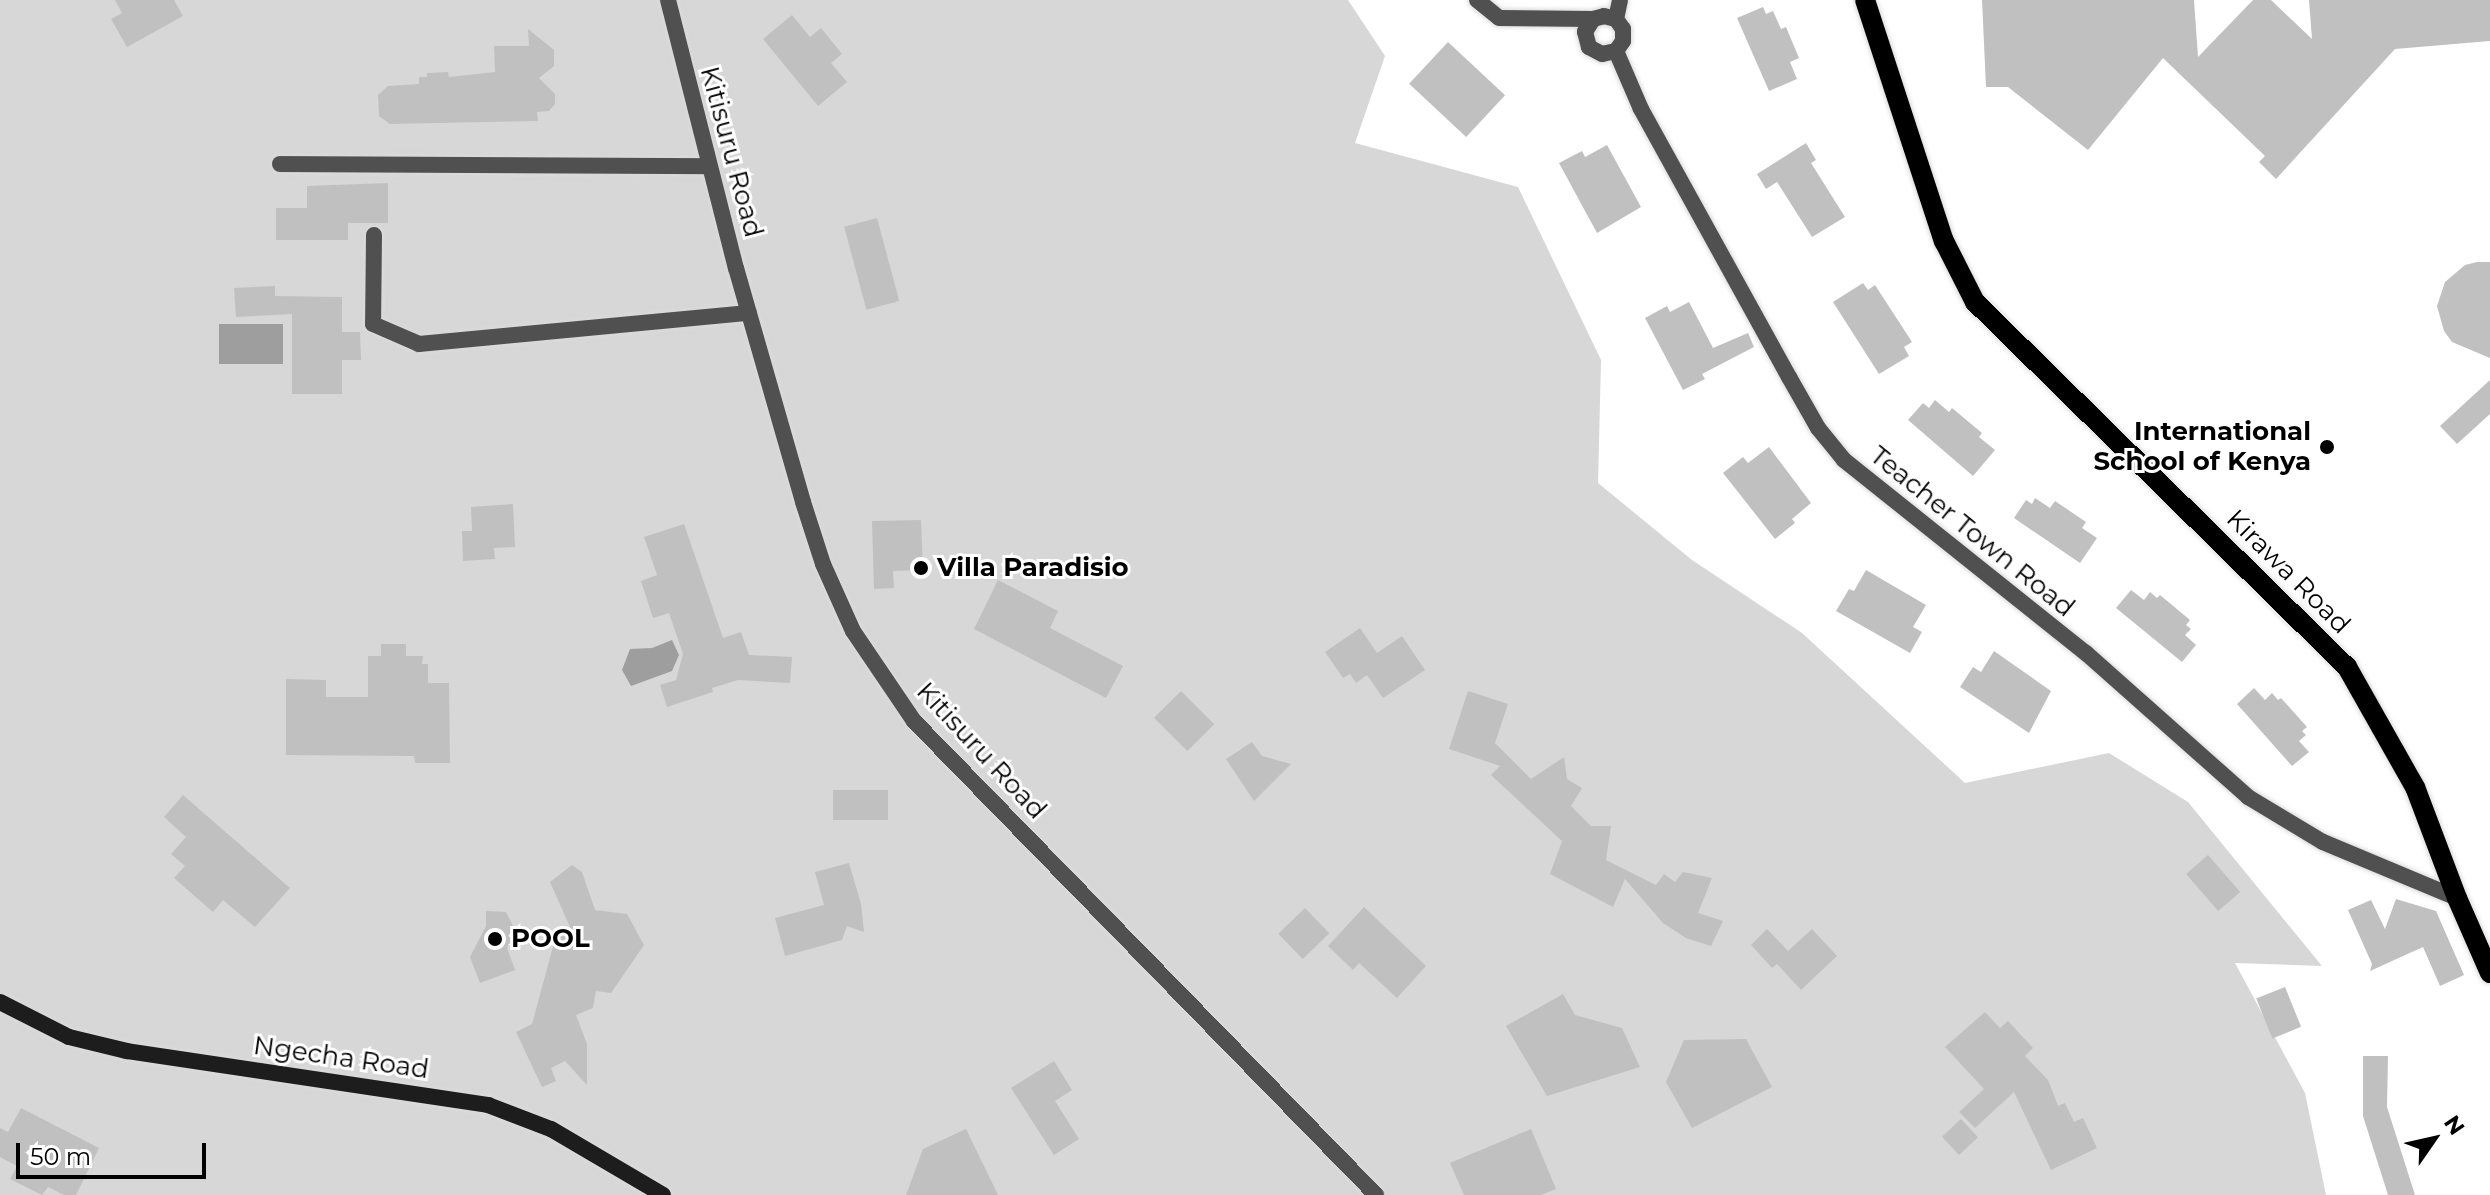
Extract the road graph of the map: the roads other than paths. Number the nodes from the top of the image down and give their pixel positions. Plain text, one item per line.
1 (668, 0) edge
2 (1477, 0) edge
3 (1620, 0) edge
4 (1865, 0) edge
5 (1593, 19) junction
6 (1616, 19) junction
7 (1616, 51) junction
8 (280, 164) dead end
9 (709, 166) junction
10 (374, 235) dead end
11 (749, 313) junction
12 (2457, 898) junction
13 (2490, 973) edge
14 (0, 1002) edge
15 (663, 1195) edge
16 (1376, 1195) edge

1 - 9 street, Kitisuru Road
2 - 5 street
3 - 6 street
4 - 12 main road, Kirawa Road
5 - 6 street
5 - 7 street
6 - 7 street
7 - 12 street, Teacher Town Road
8 - 9 street
9 - 11 street, Kitisuru Road
10 - 11 street
11 - 16 street, Kitisuru Road
12 - 13 main road, Kirawa Road
14 - 15 main road, Ngecha Road

